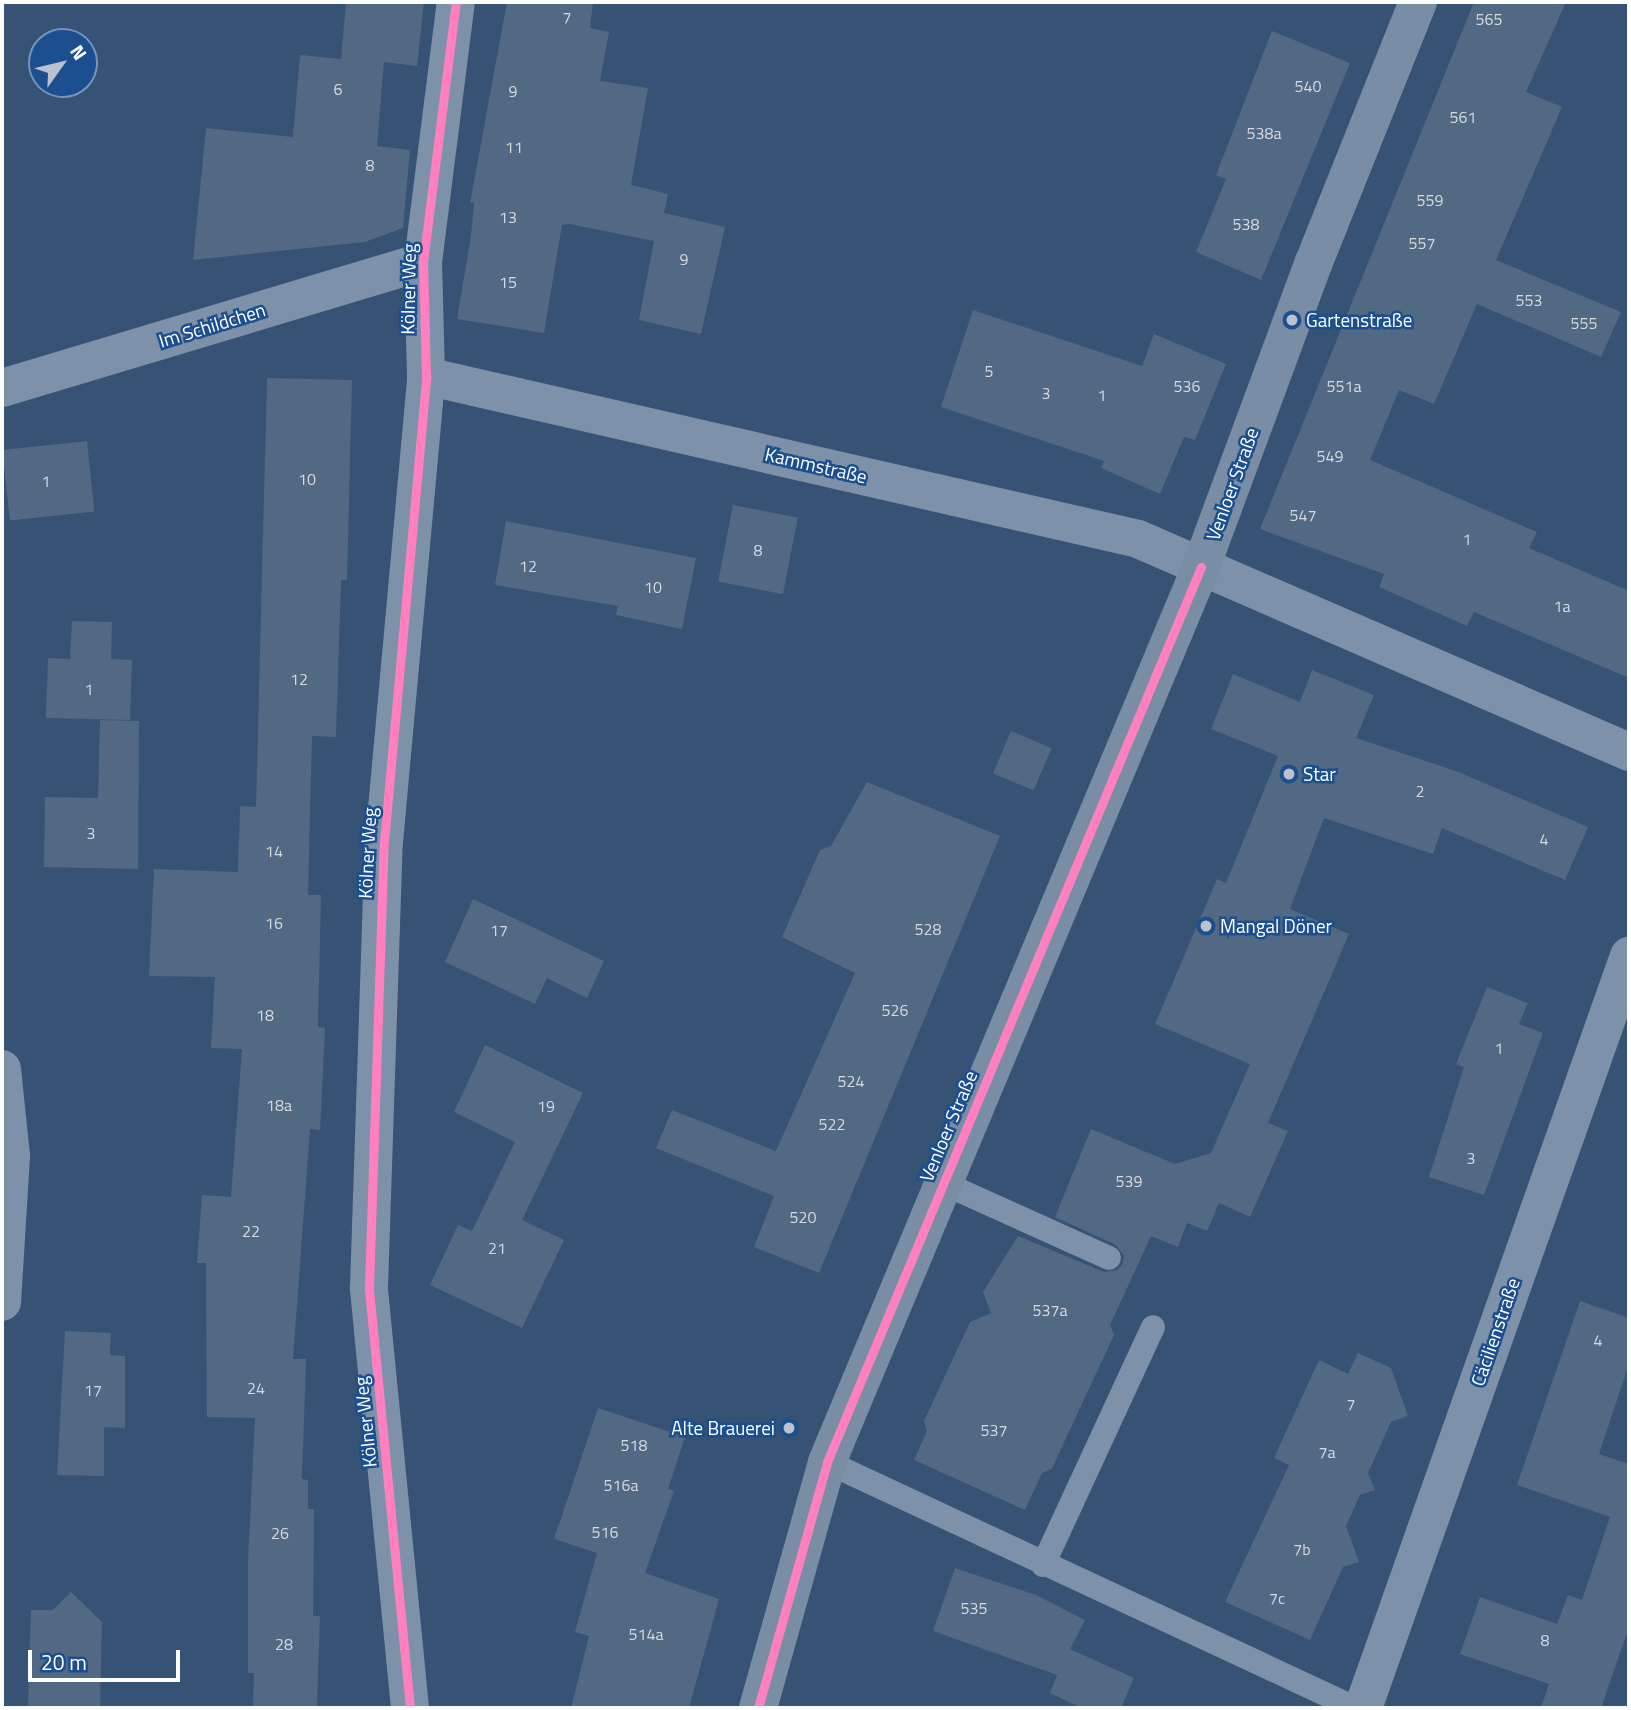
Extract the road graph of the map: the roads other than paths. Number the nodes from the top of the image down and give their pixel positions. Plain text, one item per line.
1 (456, 2) edge
2 (1418, 2) edge
3 (423, 262) junction
4 (426, 376) junction
5 (2, 388) edge
6 (1201, 567) junction
7 (1629, 752) edge
8 (1629, 956) edge
9 (2, 1069) edge
10 (943, 1183) junction
11 (1109, 1258) dead end
12 (2, 1302) edge
13 (1153, 1327) dead end
14 (827, 1462) junction
15 (1043, 1565) junction
16 (410, 1708) edge
17 (758, 1708) edge
18 (1355, 1708) edge
19 (1363, 1708) edge

1 - 3 street, Kölner Weg
2 - 6 street, Venloer Straße
3 - 4 street, Kölner Weg
3 - 5 street, Im Schildchen
4 - 6 street, Kammstraße
4 - 16 street, Kölner Weg
6 - 7 street
6 - 10 street, Venloer Straße
8 - 19 street, Cäcilienstraße
9 - 12 street
10 - 11 lane
10 - 14 street, Venloer Straße
13 - 15 lane
14 - 15 lane
14 - 17 street, Venloer Straße
15 - 18 lane

